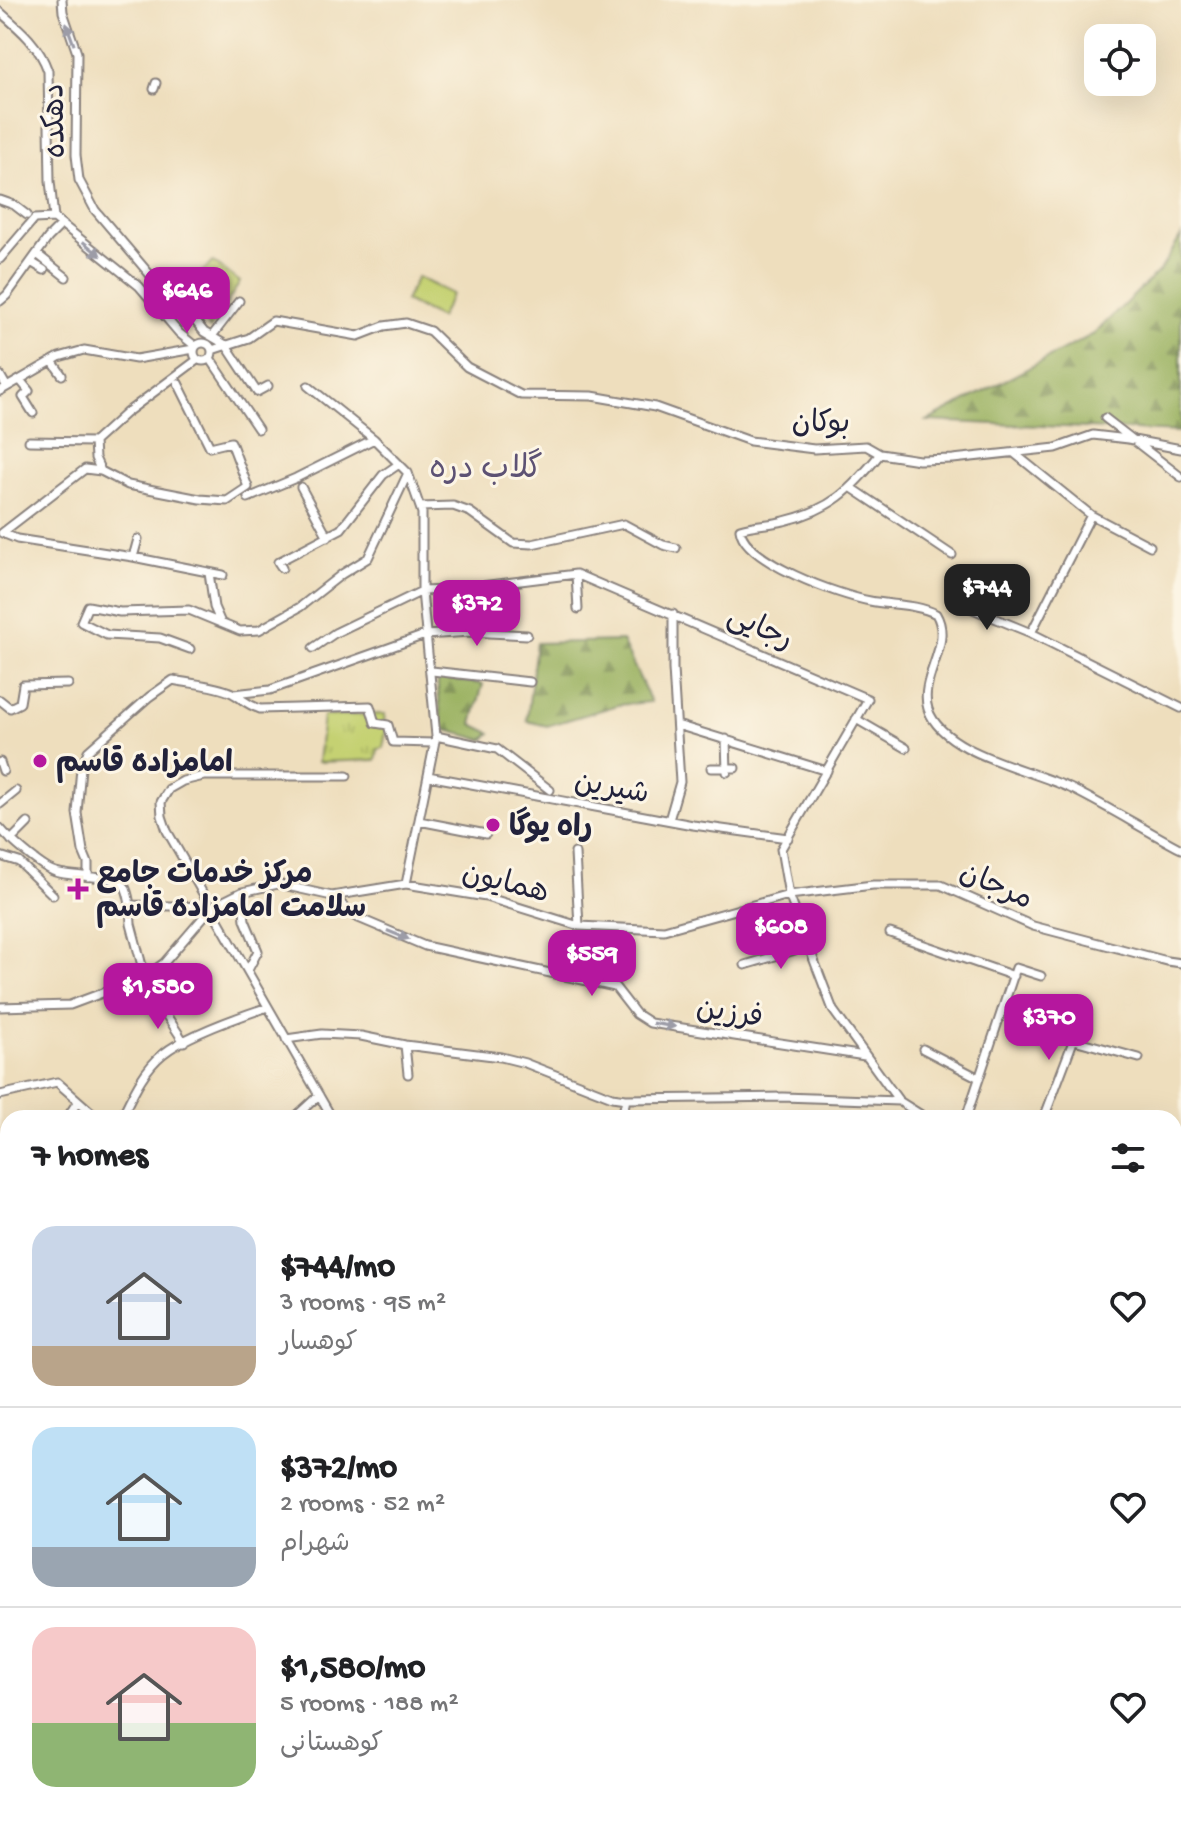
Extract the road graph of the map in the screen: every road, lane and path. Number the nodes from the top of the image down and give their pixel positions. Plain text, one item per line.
1 (62, 0) edge
2 (0, 12) edge
3 (2, 204) edge
4 (30, 217) junction
5 (54, 218) junction
6 (61, 225) junction
7 (37, 254) junction
8 (0, 259) edge
9 (31, 262) junction
10 (44, 270) dead end
11 (66, 277) dead end
12 (174, 294) dead end
13 (0, 301) edge
14 (239, 301) dead end
15 (158, 309) junction
16 (212, 336) junction
17 (226, 345) junction
18 (194, 348) junction
19 (211, 354) junction
20 (197, 360) junction
21 (52, 361) junction
22 (0, 375) edge
23 (62, 375) dead end
24 (20, 380) junction
25 (178, 383) dead end
26 (268, 386) dead end
27 (308, 386) dead end
28 (3, 389) edge
29 (33, 413) dead end
30 (1105, 418) dead end
31 (258, 429) dead end
32 (374, 439) junction
33 (1128, 439) junction
34 (29, 441) dead end
35 (94, 442) junction
36 (1181, 449) edge
37 (1014, 453) junction
38 (880, 454) junction
39 (399, 464) junction
40 (101, 471) junction
41 (408, 473) junction
42 (1181, 477) edge
43 (301, 487) dead end
44 (852, 488) junction
45 (248, 498) dead end
46 (420, 507) junction
47 (1091, 515) junction
48 (328, 537) junction
49 (138, 539) dead end
50 (1150, 546) dead end
51 (676, 548) dead end
52 (952, 555) dead end
53 (133, 557) junction
54 (282, 568) dead end
55 (209, 573) junction
56 (576, 574) junction
57 (223, 575) dead end
58 (422, 591) junction
59 (953, 601) dead end
60 (578, 609) dead end
61 (673, 614) junction
62 (221, 623) junction
63 (1031, 633) junction
64 (425, 635) junction
65 (527, 635) dead end
66 (313, 648) dead end
67 (190, 649) dead end
68 (432, 671) junction
69 (530, 682) dead end
70 (68, 684) dead end
71 (234, 694) junction
72 (0, 700) edge
73 (1181, 708) edge
74 (856, 719) junction
75 (677, 725) junction
76 (435, 739) junction
77 (726, 739) junction
78 (906, 748) dead end
79 (0, 762) edge
80 (711, 768) dead end
81 (3, 771) dead end
82 (827, 771) junction
83 (347, 776) dead end
84 (428, 776) junction
85 (550, 790) dead end
86 (16, 791) dead end
87 (0, 804) edge
88 (669, 820) junction
89 (419, 821) junction
90 (28, 823) dead end
91 (0, 828) edge
92 (486, 834) dead end
93 (788, 838) junction
94 (11, 840) junction
95 (1181, 849) edge
96 (30, 853) junction
97 (575, 853) dead end
98 (0, 856) edge
99 (19, 862) junction
100 (88, 877) junction
101 (406, 884) junction
102 (242, 892) junction
103 (53, 895) dead end
104 (789, 895) junction
105 (332, 896) junction
106 (130, 905) junction
107 (212, 907) junction
108 (579, 926) junction
109 (890, 933) dead end
110 (809, 946) junction
111 (1181, 963) edge
112 (745, 965) dead end
113 (248, 970) junction
114 (1014, 976) junction
115 (1041, 976) dead end
116 (145, 977) junction
117 (159, 1004) dead end
118 (1053, 1006) dead end
119 (0, 1007) edge
120 (268, 1007) junction
121 (286, 1039) junction
122 (1074, 1040) junction
123 (184, 1042) junction
124 (405, 1045) junction
125 (923, 1049) dead end
126 (865, 1056) junction
127 (1139, 1058) dead end
128 (408, 1074) dead end
129 (979, 1078) junction
130 (0, 1095) edge
131 (319, 1095) junction
132 (626, 1099) junction
133 (78, 1101) junction
134 (899, 1101) junction
135 (909, 1108) joint
136 (72, 1110) edge
137 (89, 1110) edge
138 (125, 1110) edge
139 (303, 1110) edge
140 (327, 1110) edge
141 (624, 1110) edge
142 (912, 1110) edge
143 (969, 1110) edge
144 (1047, 1110) edge

15 -> 1 street, دهکده
2 - 5 street
3 - 4 street
4 - 5 street
4 - 8 street
5 - 6 street
6 - 7 street
6 -> 15 street
7 - 9 street
7 - 11 street
9 - 10 street
9 - 13 street
12 - 16 street
14 - 16 street
15 - 18 street, دهکده
16 - 17 street
17 - 19 street, بوکان
17 - 26 street
17 - 38 street, بوکان
18 - 19 street
18 - 20 street
18 - 21 street
19 - 20 street, بوکان
19 - 31 street
20 - 35 street
21 - 23 street
21 - 24 street
22 - 28 street
24 - 28 street
24 - 29 street
25 - 40 street
27 - 32 street
30 - 33 street
32 - 39 street
32 - 45 street
33 - 36 street
33 - 37 street
33 - 42 street
34 - 35 street
35 - 40 street
37 - 38 street
37 - 47 street
38 - 44 street, بوکان
39 - 41 street
39 - 48 street
40 - 53 street
41 - 46 street
41 - 62 street
43 - 48 street
44 - 52 street
44 - 95 street, بوکان
46 - 51 street
46 - 58 street
47 - 50 street
47 - 63 street
48 - 54 street
49 - 53 street
53 - 55 street
55 - 57 street
55 - 62 street
56 - 58 street, رجایی
56 - 60 street
56 - 61 street, رجایی
58 - 64 street
58 - 66 street
59 - 63 street
61 - 74 street, رجایی
61 - 75 street
62 - 67 street
63 - 73 street
64 - 65 street
64 - 68 street
64 - 71 street
68 - 69 street
68 - 76 street
70 - 72 street
71 - 76 street
71 - 100 street
74 - 78 street
74 - 82 street
75 - 77 street
75 - 88 street
76 - 84 street
76 - 85 street
77 - 80 street
77 - 82 street
79 - 81 street
82 - 93 street
83 - 107 street
84 - 88 street, شیرین
84 - 89 street
86 - 87 street
88 - 93 street, شیرین
89 - 92 street
89 - 101 street
90 - 94 street
91 - 94 street
93 - 104 street
94 - 96 street
96 - 99 street
96 - 100 street
97 - 108 street
98 - 99 street
99 - 103 street
100 - 106 street
101 - 105 street, همایون
101 - 108 street, همایون
102 - 105 street, همایون
102 - 107 street, همایون
102 - 113 street
104 - 108 street, همایون
104 - 110 street
104 - 111 street, مرجان
105 -> 126 street, فرزین
106 - 107 street
106 - 116 street
107 - 113 street
107 - 116 street
109 - 114 street
110 - 112 street
110 - 126 street
113 - 120 street
114 - 115 street
114 - 129 street
116 - 119 street
117 - 123 street
118 - 122 street
120 - 121 street
120 - 123 street
121 - 124 street
121 - 131 street
122 - 127 street
122 - 144 street
123 - 138 street
124 - 128 street
124 - 132 street
125 - 129 street
126 - 134 street
129 - 143 street
130 - 133 street
131 - 139 street
131 - 140 street
132 - 134 street
132 - 141 street
133 - 136 street
133 - 137 street
134 - 135 street
135 - 142 street

